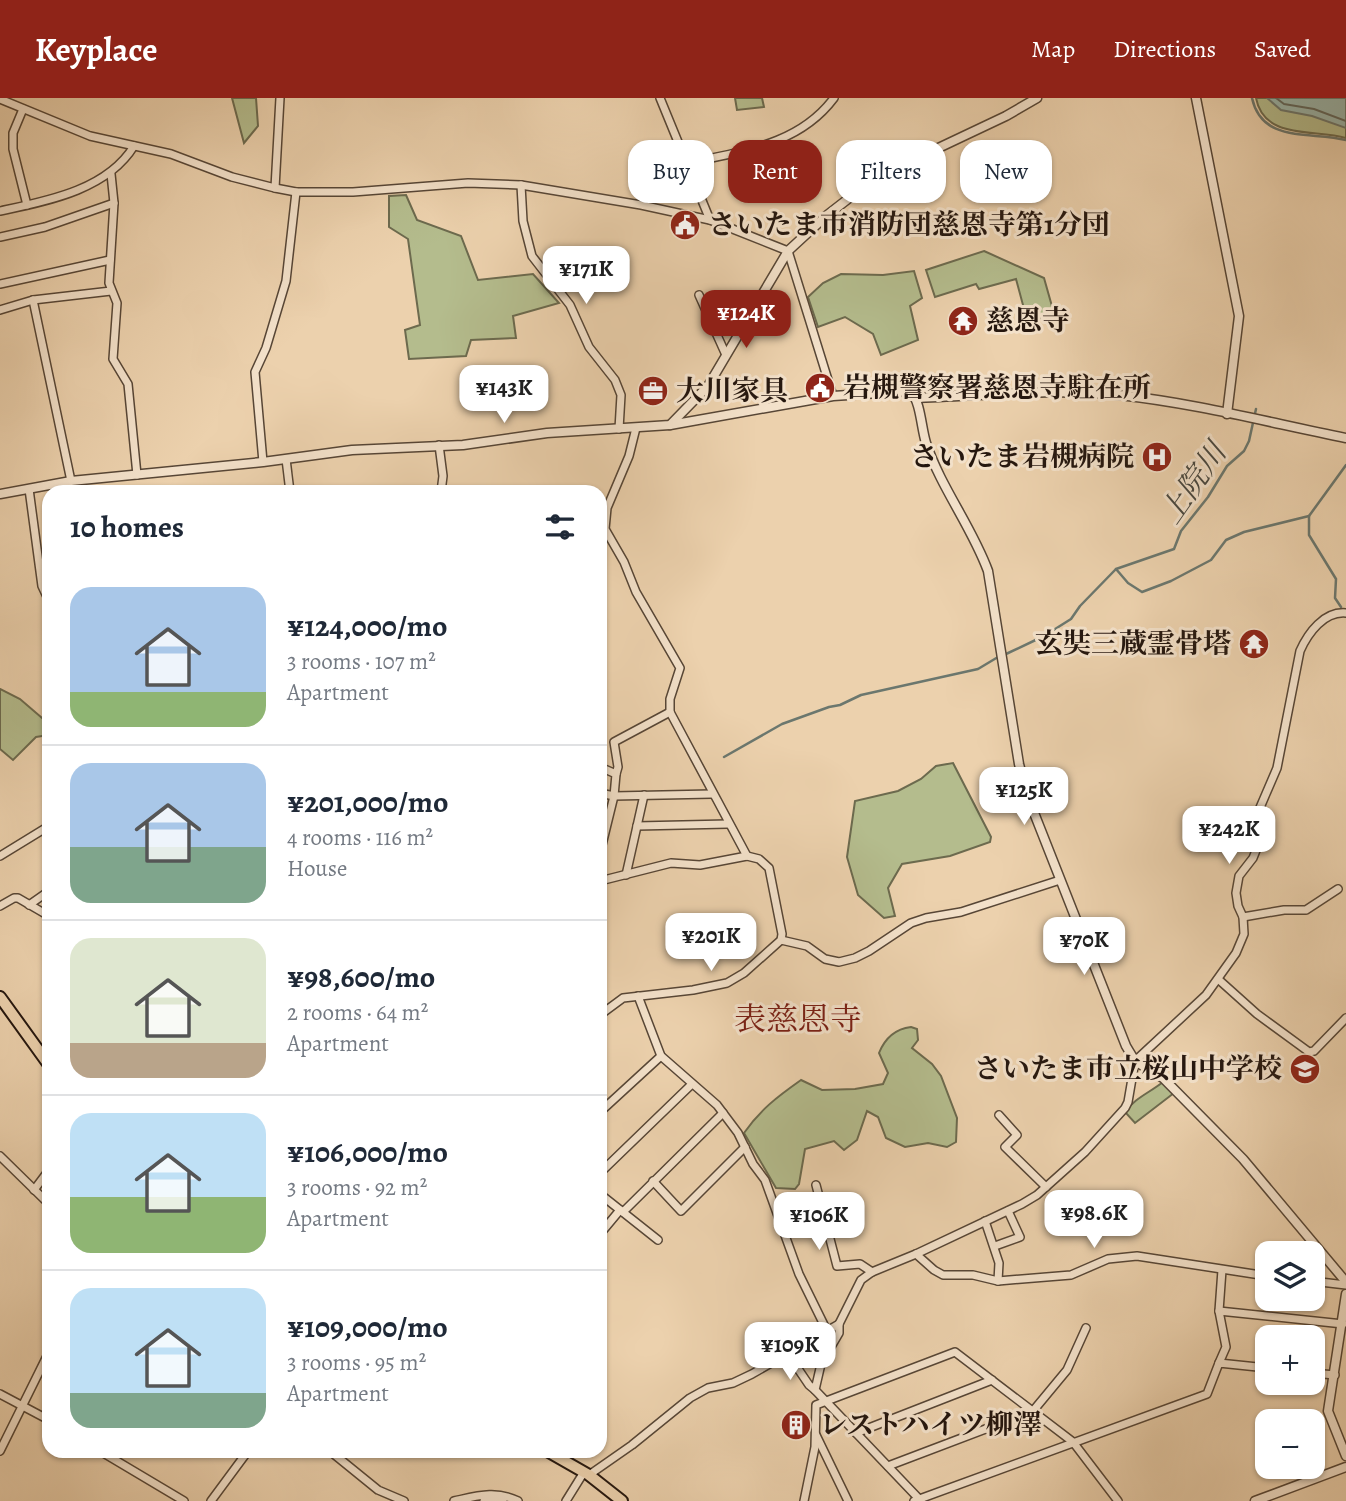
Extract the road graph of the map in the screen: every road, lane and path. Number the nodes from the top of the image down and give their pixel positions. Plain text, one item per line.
1 (280, 98) edge
2 (660, 98) edge
3 (834, 98) edge
4 (1037, 98) edge
5 (1196, 98) edge
6 (0, 99) edge
7 (23, 109) junction
8 (677, 140) edge
9 (134, 146) junction
10 (714, 156) edge
11 (111, 174) junction
12 (521, 185) junction
13 (275, 188) junction
14 (296, 192) junction
15 (114, 203) junction
16 (703, 203) edge
17 (27, 205) junction
18 (0, 211) edge
19 (710, 220) junction
20 (0, 237) edge
21 (788, 251) junction
22 (110, 260) junction
23 (0, 284) edge
24 (111, 291) junction
25 (699, 295) dead end
26 (33, 300) junction
27 (0, 310) edge
28 (726, 355) junction
29 (833, 396) junction
30 (915, 398) junction
31 (1227, 414) junction
32 (670, 425) junction
33 (636, 428) junction
34 (619, 429) junction
35 (1346, 438) edge
36 (439, 445) junction
37 (286, 459) junction
38 (262, 462) junction
39 (137, 475) junction
40 (71, 481) junction
41 (50, 485) edge
42 (289, 485) edge
43 (442, 485) edge
44 (42, 487) edge
45 (29, 489) junction
46 (0, 494) edge
47 (607, 508) edge
48 (607, 532) edge
49 (42, 586) edge
50 (1346, 613) edge
51 (670, 712) junction
52 (607, 770) edge
53 (616, 774) junction
54 (607, 794) edge
55 (712, 794) junction
56 (643, 795) junction
57 (614, 796) junction
58 (607, 824) edge
59 (728, 824) junction
60 (637, 826) junction
61 (42, 830) edge
62 (0, 856) edge
63 (747, 856) junction
64 (626, 875) junction
65 (607, 879) edge
66 (1060, 880) junction
67 (1338, 889) dead end
68 (42, 896) edge
69 (29, 905) junction
70 (0, 906) edge
71 (42, 912) edge
72 (1243, 917) junction
73 (780, 940) junction
74 (1218, 979) junction
75 (638, 996) junction
76 (0, 998) edge
77 (607, 1010) edge
78 (1346, 1018) edge
79 (42, 1055) edge
80 (661, 1056) junction
81 (1135, 1061) junction
82 (692, 1084) junction
83 (609, 1103) edge
84 (723, 1113) junction
85 (999, 1115) dead end
86 (745, 1147) junction
87 (0, 1156) edge
88 (607, 1166) edge
89 (4, 1167) edge
90 (42, 1179) edge
91 (653, 1181) junction
92 (816, 1185) dead end
93 (1046, 1187) junction
94 (34, 1190) junction
95 (42, 1195) edge
96 (607, 1200) edge
97 (621, 1211) junction
98 (1007, 1211) junction
99 (985, 1221) junction
100 (607, 1226) edge
101 (658, 1240) dead end
102 (995, 1247) junction
103 (916, 1254) junction
104 (1222, 1270) junction
105 (872, 1272) junction
106 (1255, 1274) edge
107 (998, 1281) junction
108 (1325, 1282) edge
109 (1346, 1283) edge
110 (1346, 1294) edge
111 (1219, 1311) junction
112 (839, 1324) junction
113 (1343, 1324) junction
114 (1086, 1328) dead end
115 (827, 1331) junction
116 (788, 1354) junction
117 (1219, 1363) junction
118 (42, 1365) edge
119 (1255, 1367) edge
120 (1325, 1374) edge
121 (1335, 1375) junction
122 (992, 1380) junction
123 (814, 1390) junction
124 (0, 1394) edge
125 (825, 1401) junction
126 (22, 1404) junction
127 (1033, 1412) junction
128 (42, 1416) edge
129 (856, 1433) junction
130 (816, 1434) junction
131 (1073, 1441) junction
132 (0, 1451) edge
133 (1346, 1455) edge
134 (112, 1458) edge
135 (243, 1458) edge
136 (339, 1458) edge
137 (559, 1458) edge
138 (888, 1466) junction
139 (1346, 1467) edge
140 (586, 1473) junction
141 (844, 1499) edge
142 (918, 1500) edge
143 (184, 1501) edge
144 (211, 1501) edge
145 (404, 1501) edge
146 (454, 1501) edge
147 (484, 1501) edge
148 (503, 1501) edge
149 (518, 1501) edge
150 (566, 1501) edge
151 (622, 1501) edge
152 (804, 1501) edge
153 (1118, 1501) edge
154 (1255, 1501) edge

1 - 13 street
2 - 8 street
3 - 10 street
4 - 21 street
5 - 31 street
6 - 7 street
7 - 9 street
7 - 17 street
9 - 11 street
9 - 13 street
11 - 15 street
11 - 17 street
12 - 14 street
12 - 19 street
12 - 34 street
13 - 14 street
14 - 38 street
15 - 20 street
15 - 22 street
16 - 19 street
17 - 18 street
19 - 21 street
21 - 28 street
21 - 29 street
22 - 23 street
22 - 24 street
24 - 26 street
24 - 39 street
25 - 28 street
26 - 27 street
26 - 40 street
28 - 32 street
29 - 30 street
29 - 32 street
30 - 31 street
30 - 66 street
31 - 35 street
32 - 33 street
33 - 34 street
33 - 47 street
34 - 36 street
36 - 37 street
36 - 43 street
37 - 38 street
37 - 42 street
38 - 39 street
39 - 40 street
40 - 41 street
44 - 45 street
45 - 46 street
45 - 49 street
48 - 51 street
50 - 72 street
51 - 53 street
51 - 55 street
52 - 53 street
53 - 57 street
54 - 57 street
55 - 56 street
55 - 59 street
56 - 57 street
56 - 60 street
57 - 58 street
59 - 60 street
59 - 63 street
60 - 64 street
61 - 62 street
63 - 64 street
63 - 73 street
64 - 65 street
66 - 73 street
66 - 81 street
67 - 72 street
68 - 69 street
69 - 70 street
69 - 71 street
72 - 74 street
73 - 75 street
74 - 78 street
74 - 81 street
75 - 77 street
75 - 80 street
76 - 79 main road
80 - 82 street
80 - 83 street
81 - 93 street
81 - 109 street
82 - 84 street
82 - 88 street
84 - 86 street
84 - 91 street
85 - 93 street
86 - 91 street
86 - 115 street
87 - 89 street
89 - 94 street
90 - 94 street
91 - 97 street
92 - 105 street
93 - 98 street
94 - 95 street
96 - 97 street
97 - 100 street
97 - 101 street
98 - 99 street
98 - 102 street
99 - 102 street
99 - 103 street
102 - 107 street
103 - 105 street
103 - 107 street
104 - 106 street
104 - 107 street
104 - 111 street
105 - 112 street
108 - 109 street
110 - 113 street
111 - 113 street
111 - 117 street
112 - 115 street
112 - 123 street
113 - 121 street
114 - 127 street
115 - 116 street
116 - 123 street
116 - 140 street
117 - 119 street
117 - 131 street
118 - 126 street
120 - 121 street
121 - 133 street
122 - 125 street
122 - 127 street
122 - 129 street
123 - 125 street
124 - 126 street
125 - 129 street
125 - 130 street
126 - 128 street
126 - 132 street
127 - 131 street
127 - 138 street
129 - 138 street
130 - 141 street
130 - 152 street
131 - 142 street
131 - 153 street
134 - 143 street
135 - 144 street
136 - 145 street
137 - 140 main road
138 - 142 street
139 - 154 street
140 - 150 street
140 - 151 main road
146 - 149 street
147 - 148 street

